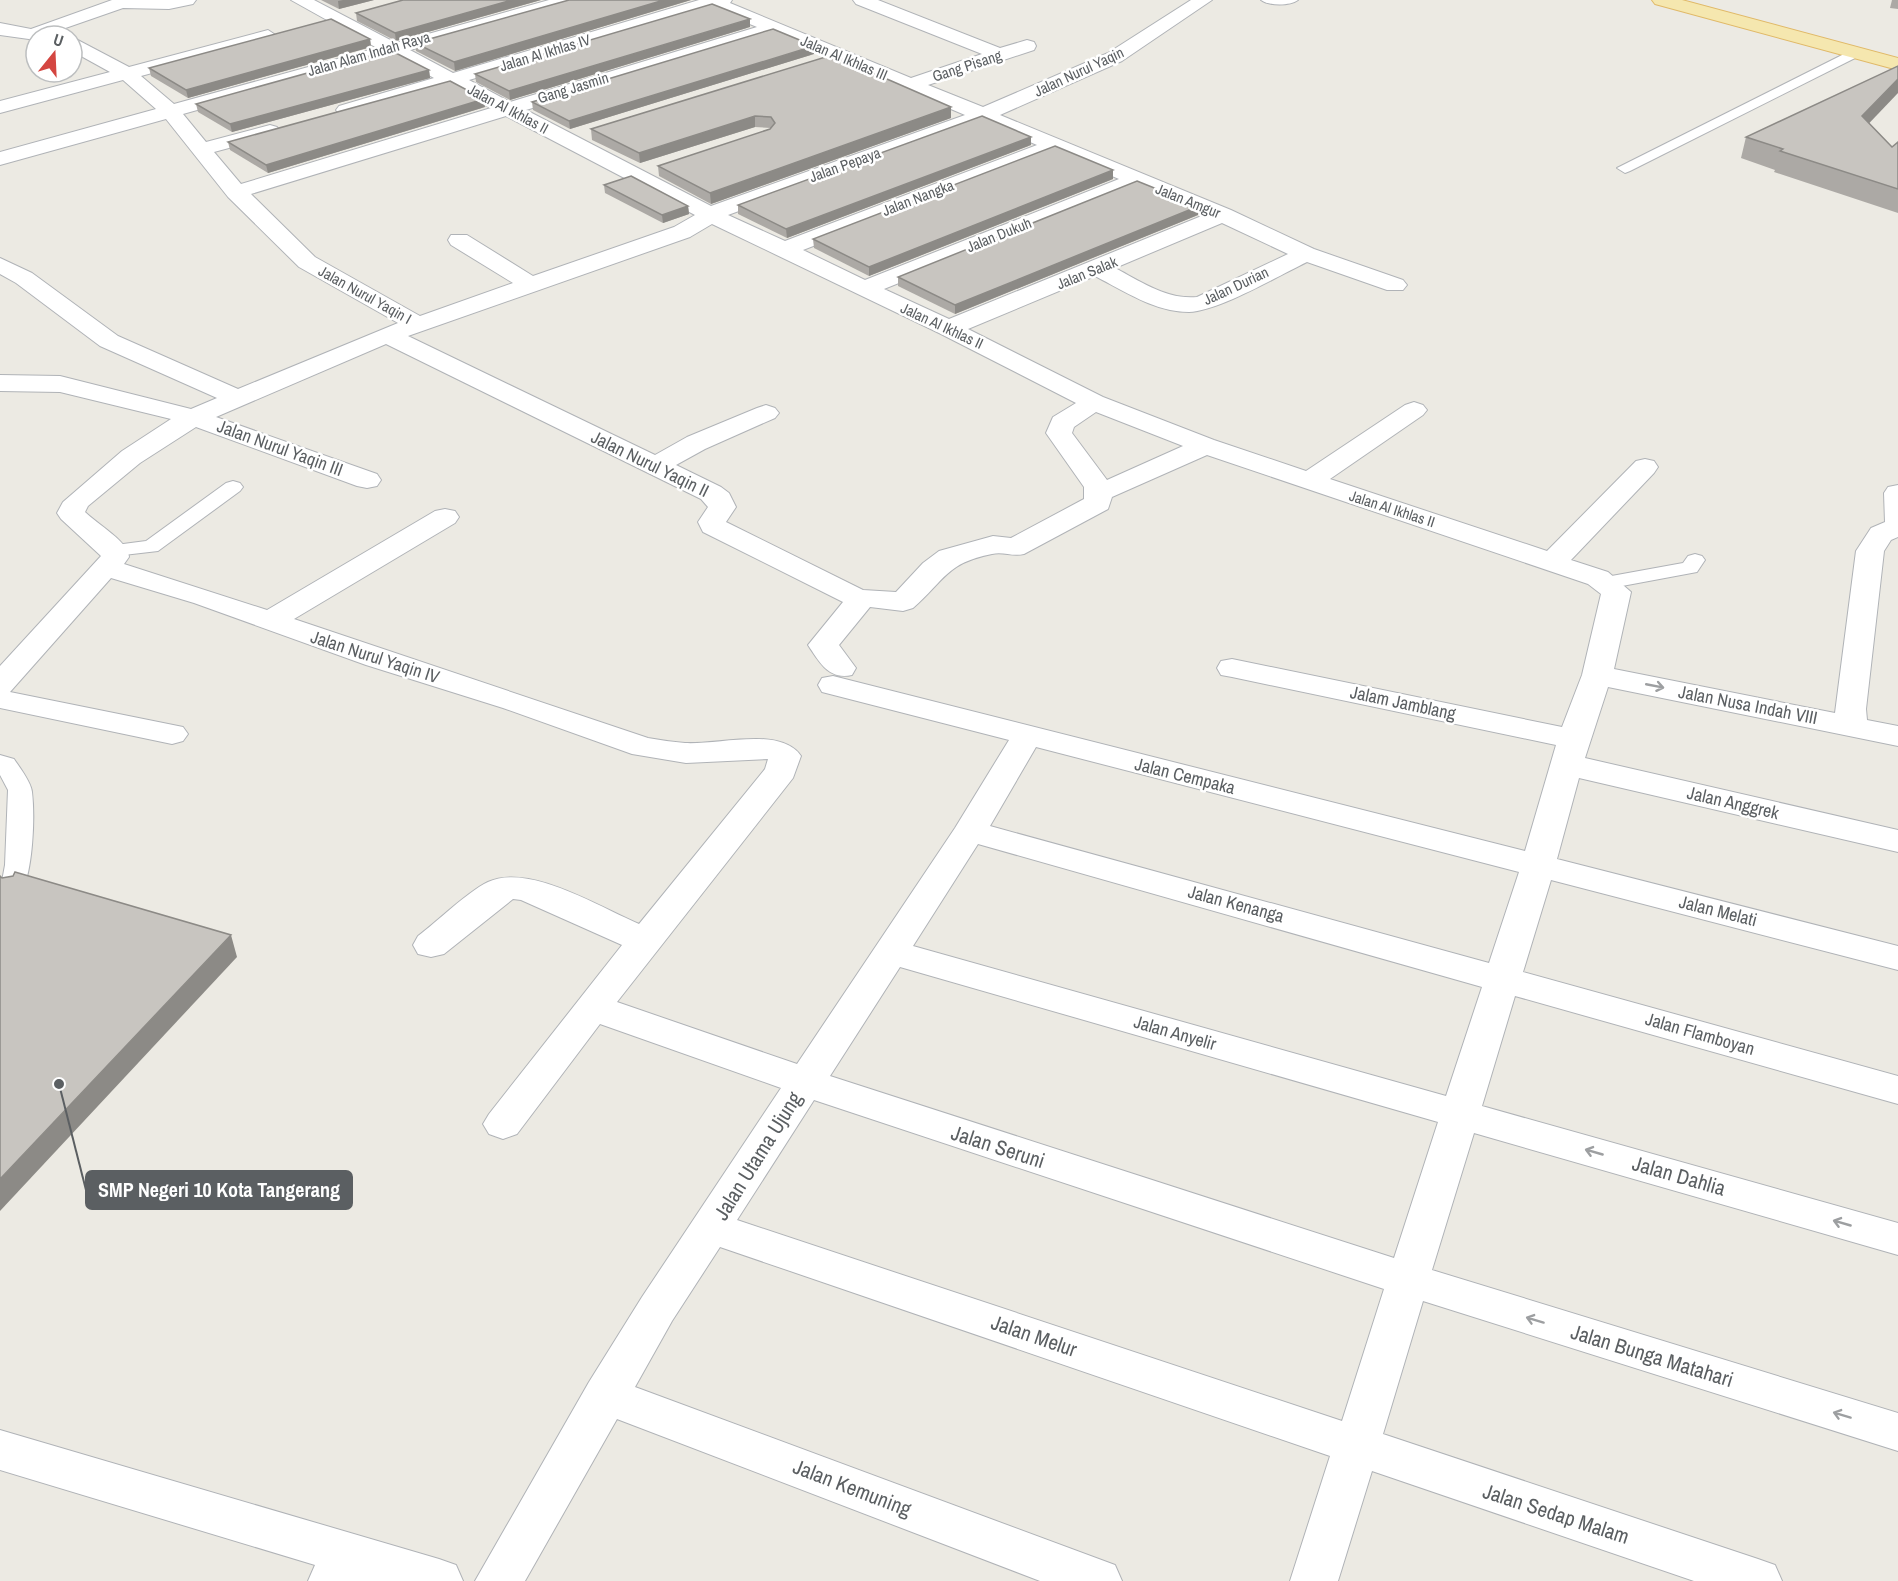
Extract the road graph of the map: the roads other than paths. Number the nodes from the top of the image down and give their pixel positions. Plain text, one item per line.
1 (187, 0) edge
2 (300, 0) edge
3 (569, 0) edge
4 (862, 0) edge
5 (1203, 0) edge
6 (1268, 0) edge
7 (1291, 0) edge
8 (1661, 0) edge
9 (1698, 0) edge
10 (715, 1) edge
11 (365, 10) edge
12 (335, 18) junction
13 (65, 24) edge
14 (312, 24) edge
15 (774, 28) junction
16 (0, 29) edge
17 (289, 30) edge
18 (24, 32) edge
19 (24, 37) edge
20 (0, 43) edge
21 (1027, 46) dead end
22 (392, 47) junction
23 (84, 50) edge
24 (1898, 52) edge
25 (1854, 53) junction
26 (1000, 55) junction
27 (838, 56) junction
28 (814, 63) edge
29 (1898, 64) edge
30 (126, 74) junction
31 (454, 80) junction
32 (908, 85) junction
33 (0, 107) edge
34 (506, 108) junction
35 (170, 111) junction
36 (323, 116) edge
37 (980, 116) junction
38 (289, 126) edge
39 (593, 131) edge
40 (566, 140) junction
41 (1053, 146) junction
42 (202, 149) junction
43 (0, 159) edge
44 (657, 168) edge
45 (1625, 168) dead end
46 (634, 175) junction
47 (1136, 180) junction
48 (236, 192) junction
49 (711, 215) junction
50 (1223, 215) junction
51 (459, 240) dead end
52 (783, 250) junction
53 (1306, 254) junction
54 (0, 265) edge
55 (1098, 269) junction
56 (530, 284) junction
57 (1395, 285) dead end
58 (863, 290) junction
59 (948, 328) junction
60 (404, 334) junction
61 (0, 383) edge
62 (236, 397) junction
63 (1094, 402) junction
64 (1414, 410) dead end
65 (766, 413) dead end
66 (193, 417) junction
67 (1205, 446) junction
68 (655, 466) junction
69 (1645, 467) dead end
70 (367, 480) dead end
71 (1307, 482) junction
72 (233, 487) dead end
73 (1099, 492) junction
74 (1898, 493) edge
75 (445, 517) dead end
76 (1898, 521) edge
77 (1898, 527) edge
78 (111, 559) junction
79 (1695, 560) dead end
80 (1552, 563) junction
81 (1610, 585) junction
82 (859, 599) junction
83 (271, 620) junction
84 (1232, 668) dead end
85 (1597, 675) junction
86 (0, 686) edge
87 (0, 699) edge
88 (1851, 725) junction
89 (172, 734) dead end
90 (1027, 736) junction
91 (1898, 736) edge
92 (1571, 752) junction
93 (0, 762) edge
94 (970, 831) junction
95 (1898, 841) edge
96 (1538, 865) junction
97 (11, 889) edge
98 (645, 940) junction
99 (431, 945) dead end
100 (891, 952) junction
101 (1898, 958) edge
102 (1502, 977) junction
103 (592, 1007) junction
104 (803, 1083) junction
105 (1898, 1090) edge
106 (1460, 1114) junction
107 (503, 1124) dead end
108 (712, 1228) junction
109 (1898, 1239) edge
110 (1407, 1281) junction
111 (605, 1395) junction
112 (1898, 1432) edge
113 (1356, 1444) junction
114 (0, 1450) edge
115 (341, 1567) edge
116 (439, 1581) edge
117 (499, 1581) edge
118 (1098, 1581) edge
119 (1314, 1581) edge
120 (1758, 1581) edge

1 - 13 street
2 - 12 street, Jalan Al Ikhlas II
3 - 22 street, Jalan Alam Indah Raya
4 - 26 street
5 - 37 street, Jalan Nurul Yaqin
6 - 7 lane
8 - 25 main road
9 - 24 main road
10 - 15 street, Jalan Al Ikhlas III
10 - 31 street, Jalan Al Ikhlas IV
11 - 12 street
12 - 14 street
12 - 22 street, Jalan Al Ikhlas II
15 - 27 street, Jalan Al Ikhlas III
15 - 34 street, Gang Jasmin
16 - 18 street
17 - 30 street
19 - 20 street
21 - 26 street, Gang Pisang
22 - 31 street, Jalan Al Ikhlas II
22 - 35 street, Jalan Alam Indah Raya
23 - 30 street
25 - 29 main road
25 - 45 lane
26 - 32 street, Gang Pisang
27 - 28 street
27 - 32 street, Jalan Al Ikhlas III
30 - 33 street
30 - 35 street
31 - 34 street, Jalan Al Ikhlas II
31 - 36 street, Jalan Al Ikhlas IV
32 - 37 street, Jalan Al Ikhlas III
34 - 40 street, Jalan Al Ikhlas II
34 - 48 street, Gang Jasmin
35 - 42 street
35 - 43 street, Jalan Alam Indah Raya
37 - 41 street, Jalan Amgur
37 - 49 street, Jalan Pepaya
38 - 42 street
39 - 40 street
40 - 46 street, Jalan Al Ikhlas II
41 - 47 street, Jalan Amgur
41 - 52 street, Jalan Nangka
42 - 48 street
44 - 46 street
46 - 49 street, Jalan Al Ikhlas II
47 - 50 street, Jalan Amgur
47 - 58 street, Jalan Dukuh
48 - 60 street, Jalan Nurul Yaqin I
49 - 52 street, Jalan Al Ikhlas II
49 - 56 street, Jalan Pepaya
50 - 53 street, Jalan Amgur
50 - 55 street, Jalan Salak
51 - 56 street
52 - 58 street, Jalan Al Ikhlas II
53 - 55 street, Jalan Durian
53 - 57 street, Jalan Amgur
54 - 62 street
55 - 59 street, Jalan Salak
56 - 60 street, Jalan Pepaya
58 - 59 street, Jalan Al Ikhlas II
59 - 63 street, Jalan Al Ikhlas II
60 - 62 street, Jalan Pepaya
60 - 68 street, Jalan Nurul Yaqin II
61 - 66 street, Jalan Nurul Yaqin III
62 - 66 street, Jalan Pepaya
63 - 67 street, Jalan Al Ikhlas II
63 - 73 street
64 - 71 street
65 - 68 street
66 - 70 street, Jalan Nurul Yaqin III
66 - 78 street, Jalan Nurul Yaqin IV
67 - 71 street, Jalan Al Ikhlas II
67 - 73 street
68 - 82 street, Jalan Nurul Yaqin II
69 - 80 street
71 - 80 street, Jalan Al Ikhlas II
72 - 78 lane
73 - 82 street
74 - 76 street
75 - 83 street
77 - 88 street
78 - 83 street, Jalan Nurul Yaqin IV
78 - 86 street
79 - 81 lane
80 - 81 street, Jalan Al Ikhlas II
81 - 85 street
82 - 90 street, Jalan Cempaka
83 - 98 street, Jalan Nurul Yaqin IV
84 - 92 street, Jalam Jamblang
85 -> 88 street, Jalan Nusa Indah VIII
85 - 92 street
87 - 89 street
88 - 91 street, Jalan Nusa Indah VIII
90 - 94 street, Jalan Utama Ujung
90 - 96 street, Jalan Cempaka
92 - 95 street, Jalan Anggrek
92 - 96 street
93 - 97 lane
94 - 100 street, Jalan Utama Ujung
94 - 102 street, Jalan Kenanga
96 - 101 street, Jalan Melati
96 - 102 street
98 - 99 street
98 - 103 street
100 - 104 street, Jalan Utama Ujung
100 - 106 street, Jalan Anyelir
102 - 105 street, Jalan Flamboyan
102 - 106 street
103 - 104 street, Jalan Seruni
103 - 107 street
104 - 108 street, Jalan Utama Ujung
104 - 110 street, Jalan Seruni
109 -> 106 street, Jalan Dahlia
106 - 110 street
108 - 111 street, Jalan Utama Ujung
108 - 113 street, Jalan Melur
112 -> 110 street, Jalan Bunga Matahari
110 - 113 street
111 - 117 street, Jalan Utama Ujung
111 - 118 street, Jalan Kemuning
113 - 119 street
113 - 120 street, Jalan Sedap Malam
114 - 115 street
115 - 116 street

